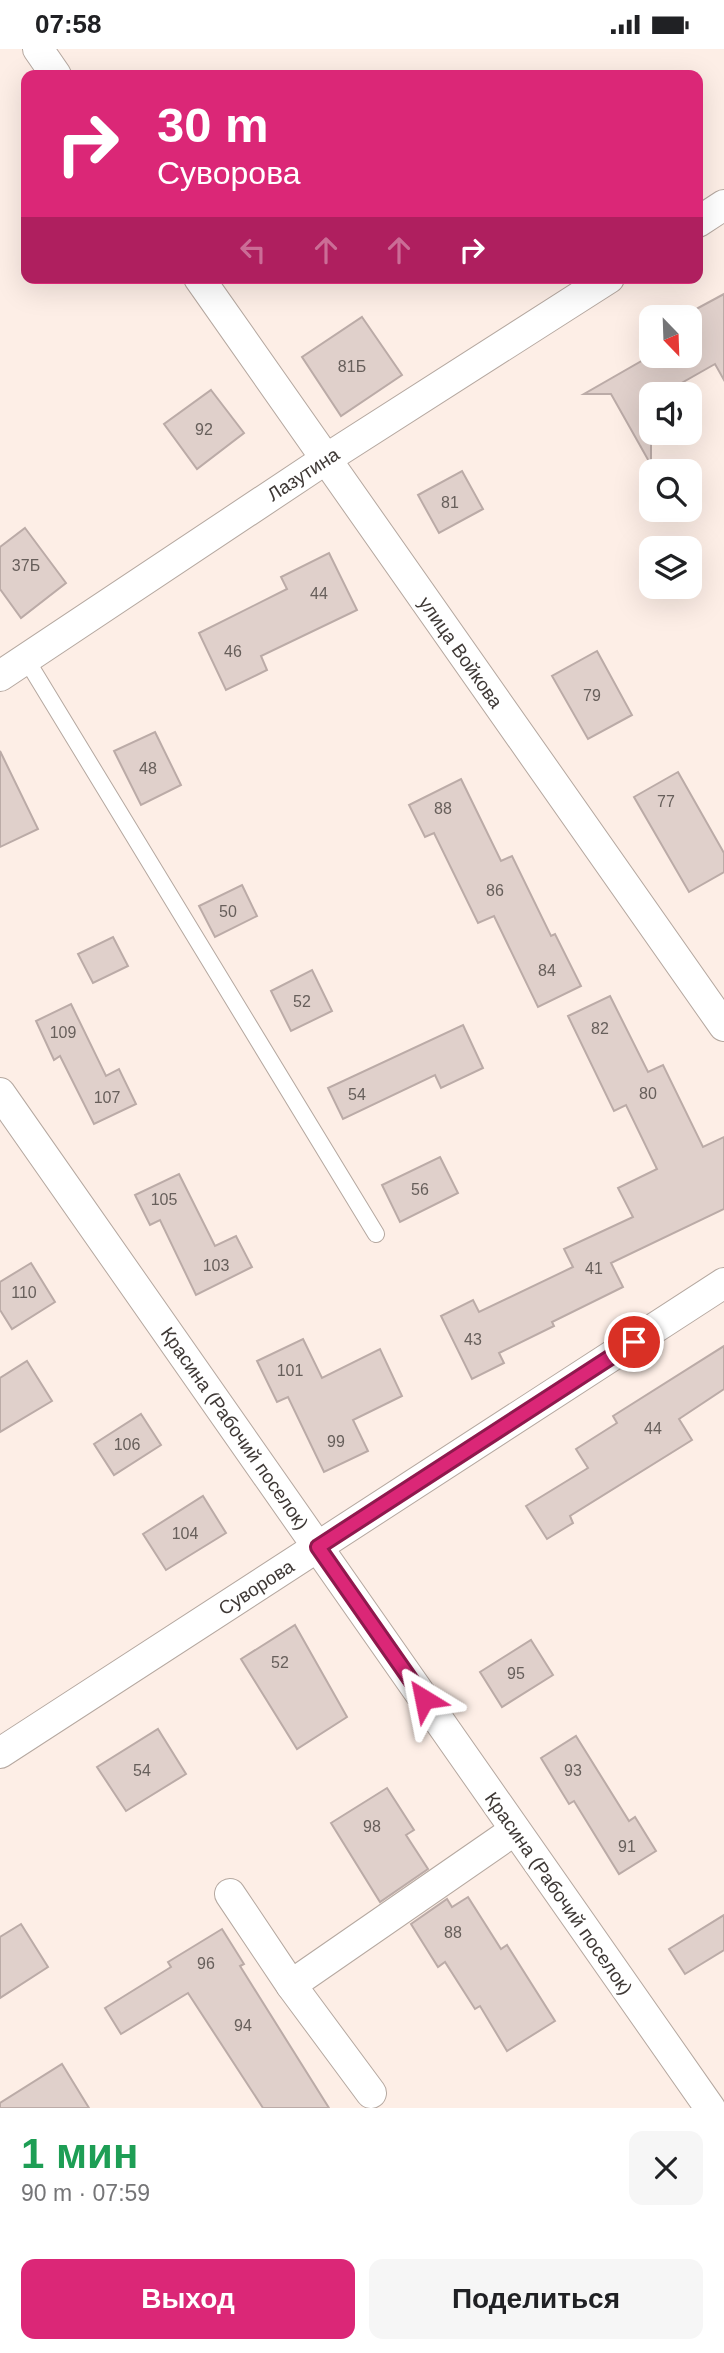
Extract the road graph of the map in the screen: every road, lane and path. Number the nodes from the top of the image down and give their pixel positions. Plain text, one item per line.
1 (38, 49) edge
2 (53, 70) edge
3 (724, 205) edge
4 (703, 219) edge
5 (203, 284) edge
6 (600, 284) edge
7 (326, 459) junction
8 (26, 659) junction
9 (0, 676) edge
10 (724, 1026) edge
11 (0, 1093) edge
12 (376, 1234) dead end
13 (724, 1283) edge
14 (318, 1547) junction
15 (0, 1753) edge
16 (515, 1830) junction
17 (230, 1894) dead end
18 (291, 1985) junction
19 (371, 2094) dead end
20 (710, 2108) edge

1 - 2 street
3 - 4 street
5 - 7 street, улица Войкова
6 - 7 street, Лазутина
7 - 8 street, Лазутина
7 - 10 street, улица Войкова
8 - 9 street, Лазутина
8 - 12 lane
11 - 14 street, Красина (Рабочий поселок)
13 - 14 street, Суворова
14 - 15 street, Суворова
14 - 16 street, Красина (Рабочий поселок)
16 - 18 street
16 - 20 street, Красина (Рабочий поселок)
17 - 18 street
18 - 19 street

